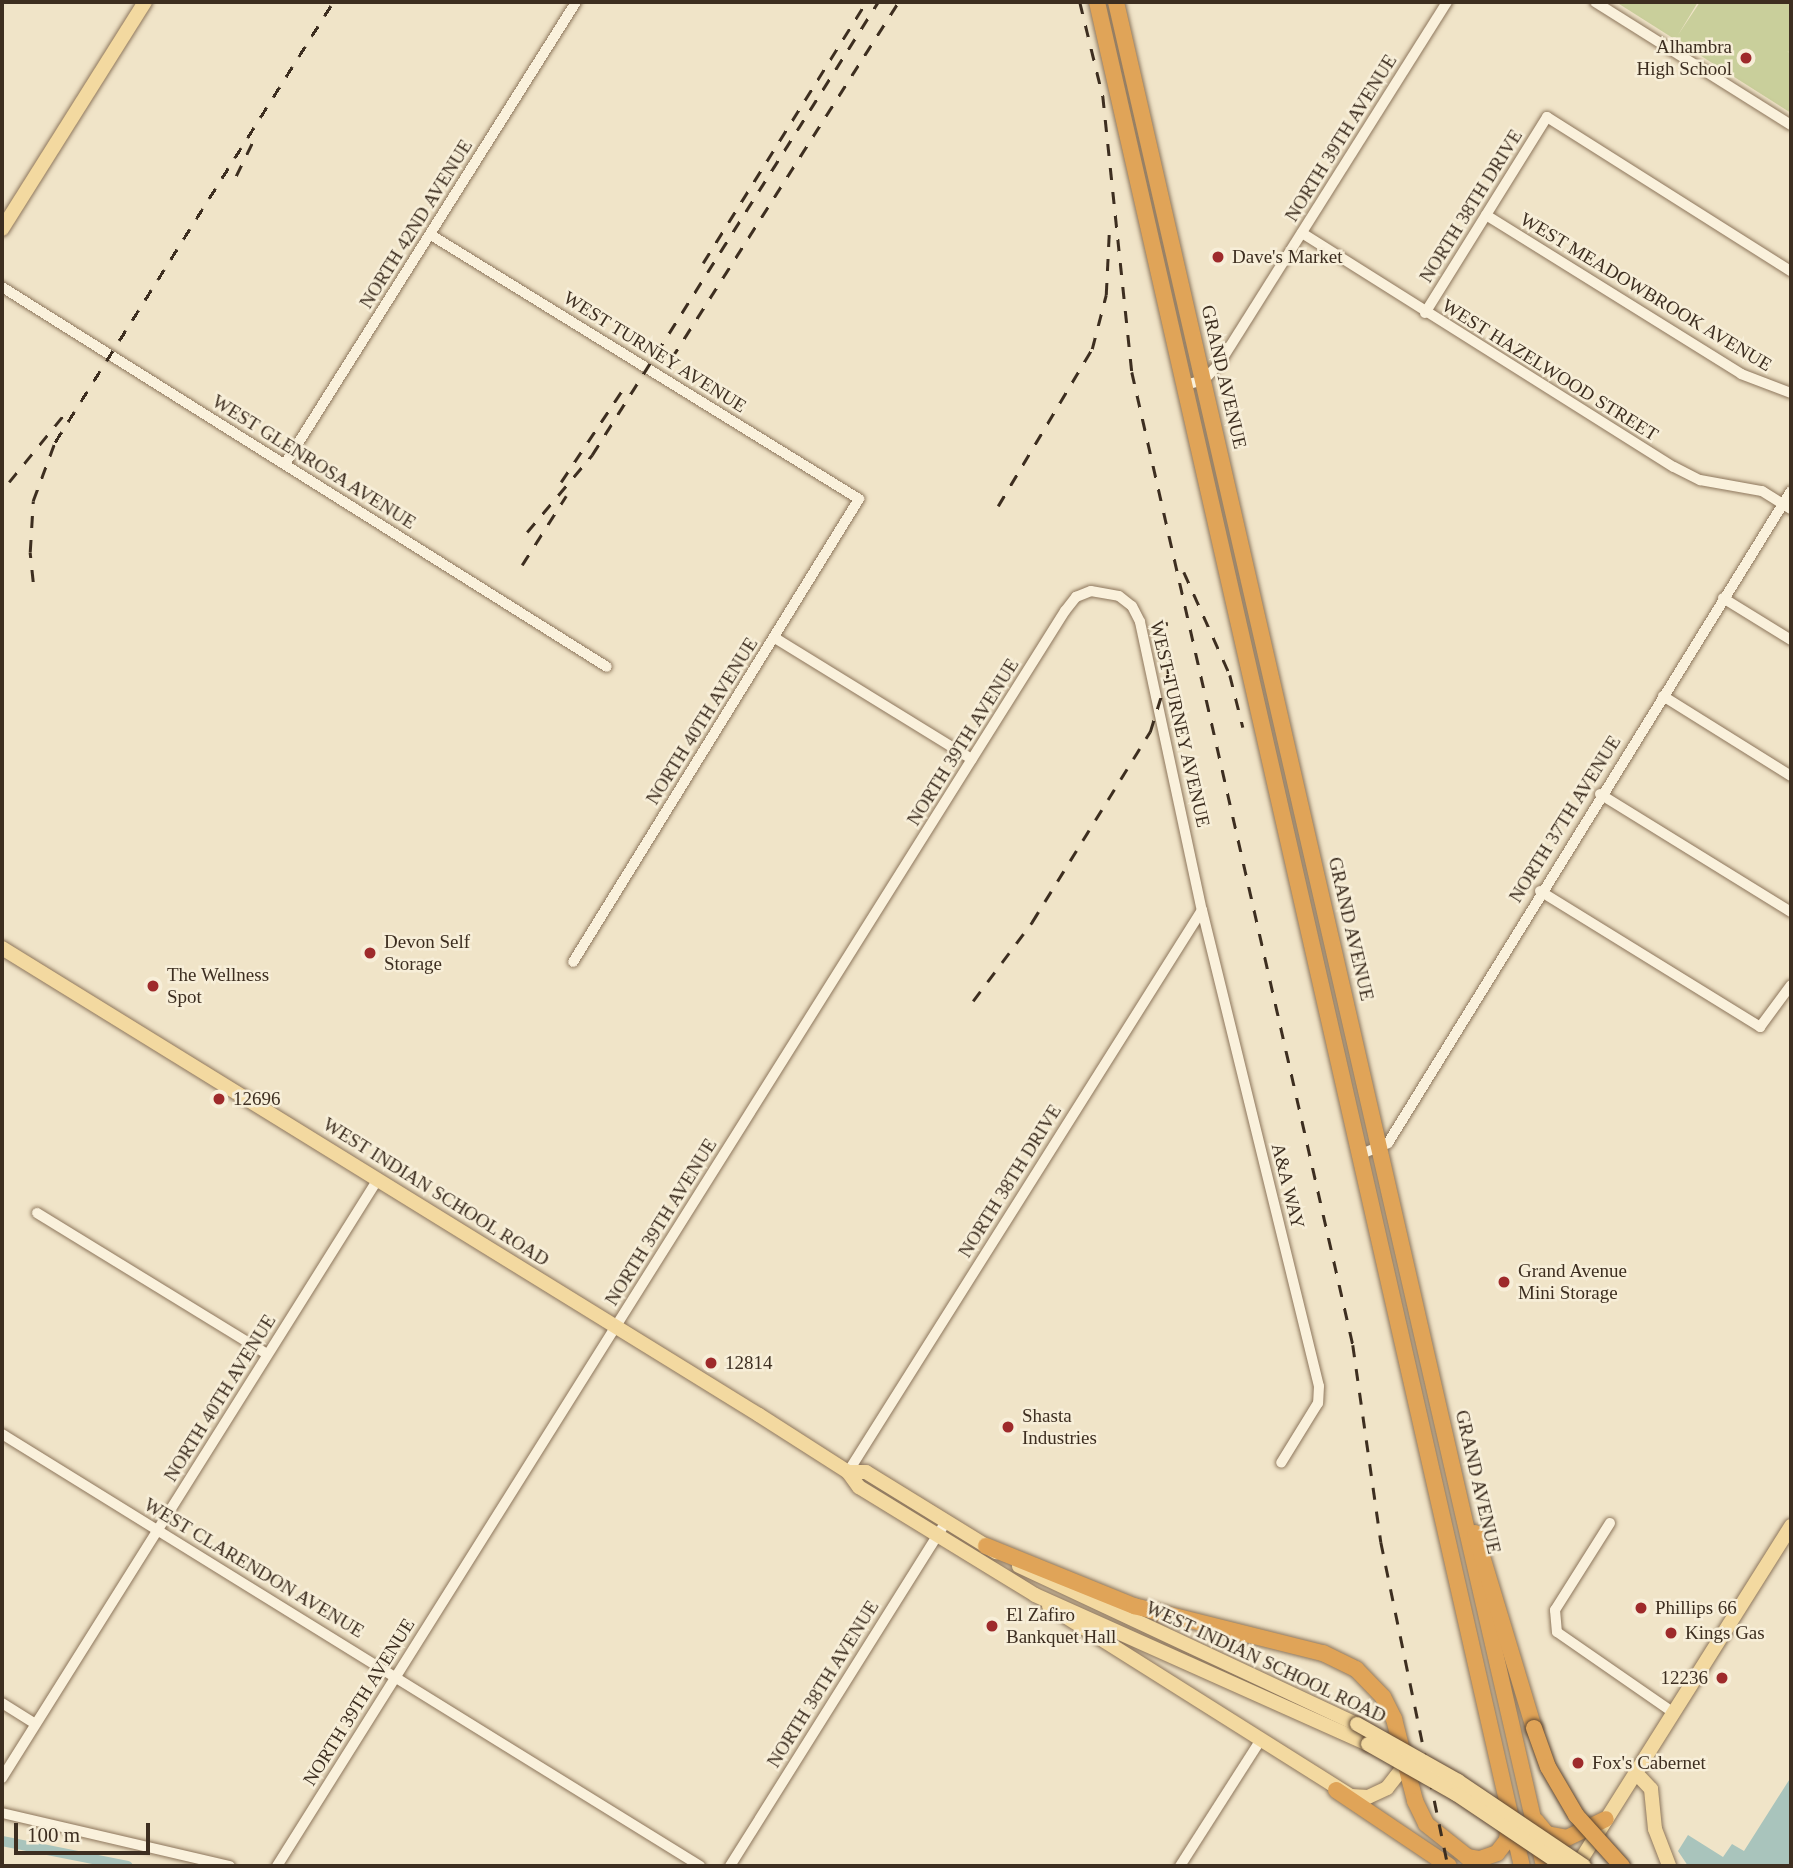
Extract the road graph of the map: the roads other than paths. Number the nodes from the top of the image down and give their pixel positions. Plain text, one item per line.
1 (145, 2) edge
2 (576, 2) edge
3 (1097, 2) edge
4 (1116, 2) edge
5 (1447, 2) edge
6 (1595, 2) edge
7 (1791, 125) edge
8 (1486, 215) junction
9 (2, 229) edge
10 (1302, 233) junction
11 (431, 235) junction
12 (1791, 271) edge
13 (2, 287) edge
14 (1425, 313) junction
15 (1204, 380) junction
16 (1185, 385) junction
17 (1791, 394) edge
18 (285, 464) junction
19 (1791, 491) edge
20 (859, 499) joint
21 (1787, 506) edge
22 (1076, 597) joint
23 (1723, 598) junction
24 (775, 638) junction
25 (1791, 640) edge
26 (607, 667) dead end
27 (1663, 696) junction
28 (972, 759) junction
29 (1293, 772) junction
30 (1274, 775) junction
31 (1791, 776) edge
32 (1600, 794) junction
33 (1540, 891) junction
34 (1202, 910) junction
35 (1791, 912) edge
36 (2, 948) edge
37 (573, 962) dead end
38 (1791, 985) edge
39 (1380, 1149) junction
40 (1361, 1154) junction
41 (378, 1179) junction
42 (37, 1213) dead end
43 (616, 1326) junction
44 (267, 1354) junction
45 (1423, 1426) junction
46 (2, 1434) edge
47 (1446, 1434) junction
48 (1281, 1462) dead end
49 (848, 1472) junction
50 (1459, 1495) junction
51 (946, 1521) junction
52 (1610, 1523) dead end
53 (1791, 1526) edge
54 (159, 1531) junction
55 (937, 1535) junction
56 (986, 1546) junction
57 (1035, 1595) junction
58 (396, 1675) junction
59 (1501, 1682) junction
60 (1482, 1686) junction
61 (2, 1703) edge
62 (1675, 1713) junction
63 (35, 1724) junction
64 (1260, 1741) junction
65 (1404, 1754) junction
66 (1636, 1773) junction
67 (2, 1778) edge
68 (1336, 1790) junction
69 (1509, 1806) junction
70 (2, 1813) edge
71 (1535, 1817) junction
72 (1606, 1819) junction
73 (1464, 1856) junction
74 (230, 1866) edge
75 (276, 1866) edge
76 (700, 1866) edge
77 (730, 1866) edge
78 (1180, 1866) edge
79 (1449, 1866) edge
80 (1479, 1866) edge
81 (1522, 1866) edge
82 (1544, 1866) edge
83 (1563, 1866) edge
84 (1577, 1866) edge
85 (1584, 1866) edge
86 (1622, 1866) edge
87 (1669, 1866) edge

1 - 9 main road
2 - 11 street, NORTH 42ND AVENUE
3 - 16 highway, GRAND AVENUE
4 - 15 highway, GRAND AVENUE
5 - 10 street, NORTH 39TH AVENUE
6 - 7 street
8 - 12 street, NORTH 38TH DRIVE
8 - 14 street, NORTH 38TH DRIVE
8 - 17 street, WEST MEADOWBROOK AVENUE
10 - 14 street, WEST HAZELWOOD STREET
10 - 15 street, NORTH 39TH AVENUE
11 - 18 street, NORTH 42ND AVENUE
11 - 20 street, WEST TURNEY AVENUE
13 - 18 street, WEST GLENROSA AVENUE
14 - 21 street, WEST HAZELWOOD STREET
15 - 16 street
15 - 29 highway, GRAND AVENUE
16 - 30 highway, GRAND AVENUE
18 - 26 street, WEST GLENROSA AVENUE
19 - 21 street, NORTH 37TH AVENUE
20 - 24 street, NORTH 40TH AVENUE
21 - 23 street, NORTH 37TH AVENUE
22 - 28 street, NORTH 39TH AVENUE
22 - 34 street, WEST TURNEY AVENUE
23 - 25 street
23 - 27 street, NORTH 37TH AVENUE
24 - 28 street
24 - 37 street, NORTH 40TH AVENUE
27 - 31 street
27 - 32 street, NORTH 37TH AVENUE
28 - 43 street, NORTH 39TH AVENUE
29 - 30 highway
29 - 39 highway, GRAND AVENUE
30 - 40 highway, GRAND AVENUE
32 - 33 street, NORTH 37TH AVENUE
32 - 35 street
33 - 38 street
33 - 39 street, NORTH 37TH AVENUE
34 - 48 street, A&A WAY
34 - 49 street, NORTH 38TH DRIVE
36 - 41 main road, WEST INDIAN SCHOOL ROAD
39 - 40 street
39 - 47 highway, GRAND AVENUE
40 - 45 highway, GRAND AVENUE
41 - 43 main road, WEST INDIAN SCHOOL ROAD
41 - 44 street, NORTH 40TH AVENUE
42 - 44 street
43 - 49 main road, WEST INDIAN SCHOOL ROAD
43 - 58 street, NORTH 39TH AVENUE
44 - 54 street, NORTH 40TH AVENUE
45 - 47 highway
45 - 60 highway, GRAND AVENUE
46 - 54 street, WEST CLARENDON AVENUE
47 - 50 highway, GRAND AVENUE
49 - 51 main road, WEST INDIAN SCHOOL ROAD
49 - 55 main road, WEST INDIAN SCHOOL ROAD
50 - 59 highway, GRAND AVENUE
50 - 86 highway, bridge
51 - 55 street, NORTH 38TH AVENUE
51 - 56 main road, WEST INDIAN SCHOOL ROAD
52 - 62 street
53 - 62 main road
54 - 58 street, WEST CLARENDON AVENUE
54 - 63 street, NORTH 40TH AVENUE
55 - 57 main road, WEST INDIAN SCHOOL ROAD
55 - 77 street, NORTH 38TH AVENUE
56 - 65 highway
56 - 85 main road, WEST INDIAN SCHOOL ROAD, bridge
57 - 64 main road
57 - 83 main road, WEST INDIAN SCHOOL ROAD, bridge
58 - 75 street, NORTH 39TH AVENUE
58 - 76 street, WEST CLARENDON AVENUE
59 - 60 highway
59 - 71 highway, GRAND AVENUE
60 - 69 highway, GRAND AVENUE
61 - 63 street
62 - 66 main road
63 - 67 street, NORTH 40TH AVENUE
64 - 68 main road
64 - 78 street
65 - 68 main road
65 - 73 highway
66 - 72 main road
66 - 87 main road
68 - 79 highway
69 - 73 highway
69 - 81 highway, GRAND AVENUE
70 - 74 street
71 - 72 highway
71 - 82 highway, GRAND AVENUE
72 - 84 main road
73 - 80 highway

